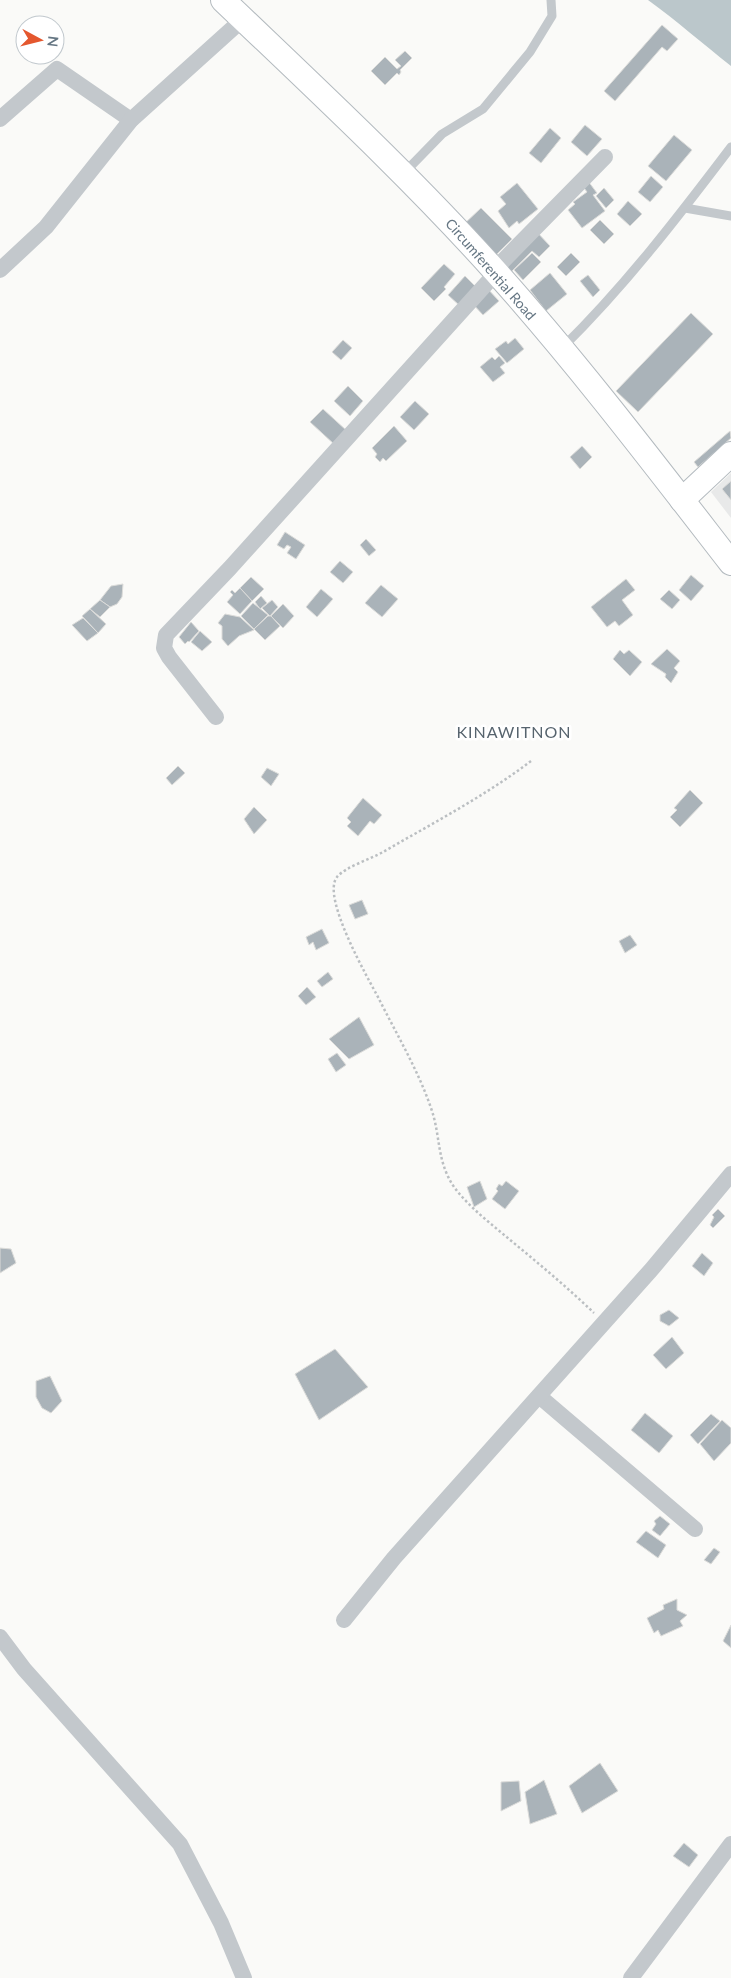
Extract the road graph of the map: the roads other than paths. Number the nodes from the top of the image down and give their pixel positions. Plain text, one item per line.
1 (223, 0) edge
2 (551, 0) edge
3 (243, 19) junction
4 (0, 118) edge
5 (131, 120) junction
6 (731, 147) edge
7 (605, 157) dead end
8 (404, 173) junction
9 (685, 208) junction
10 (731, 216) edge
11 (0, 270) edge
12 (495, 271) junction
13 (560, 349) junction
14 (731, 454) edge
15 (682, 500) junction
16 (731, 563) edge
17 (216, 717) dead end
18 (731, 1174) edge
19 (539, 1396) junction
20 (695, 1529) dead end
21 (344, 1620) dead end
22 (0, 1637) edge
23 (731, 1844) edge
24 (244, 1978) edge
25 (631, 1978) edge

1 - 3 main road, Circumferential Road
2 - 8 lane
3 - 5 street
3 - 8 main road, Circumferential Road
4 - 5 street
5 - 11 street
6 - 9 lane
7 - 12 street
8 - 12 main road, Circumferential Road
9 - 10 lane
9 - 13 lane
12 - 13 main road, Circumferential Road
12 - 17 street
13 - 15 main road, Circumferential Road
14 - 15 main road
15 - 16 main road, Circumferential Road
18 - 19 street
19 - 20 street
19 - 21 street
22 - 24 street
23 - 25 street

